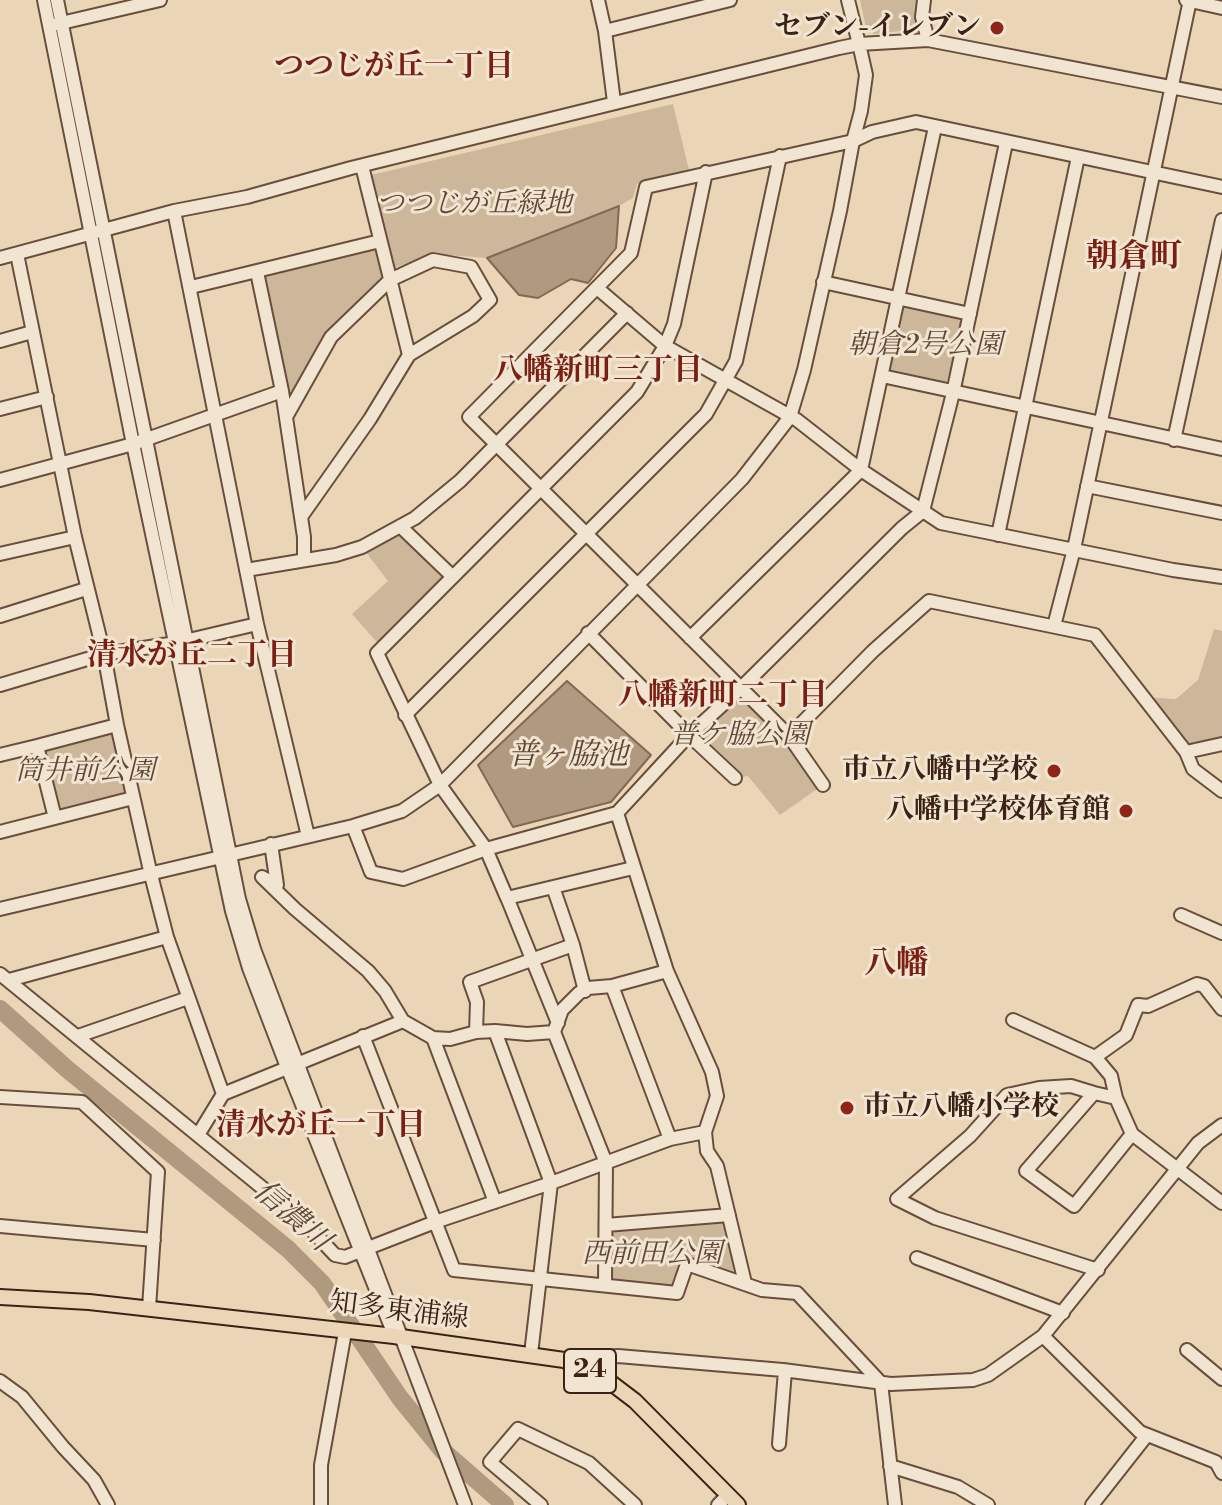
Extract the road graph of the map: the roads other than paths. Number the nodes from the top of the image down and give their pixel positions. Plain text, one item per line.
1 (44, 0) edge
2 (57, 0) edge
3 (160, 0) edge
4 (598, 0) edge
5 (730, 0) edge
6 (848, 0) edge
7 (924, 0) edge
8 (1188, 0) edge
9 (1222, 8) edge
10 (55, 24) junction
11 (605, 31) junction
12 (928, 40) junction
13 (859, 44) junction
14 (1170, 86) junction
15 (1222, 97) edge
16 (614, 102) junction
17 (935, 127) junction
18 (853, 141) junction
19 (1006, 143) junction
20 (780, 156) junction
21 (1078, 157) junction
22 (362, 166) junction
23 (706, 172) junction
24 (1153, 172) junction
25 (1222, 187) edge
26 (174, 211) junction
27 (1222, 220) edge
28 (98, 232) junction
29 (380, 241) junction
30 (17, 254) junction
31 (0, 258) edge
32 (257, 272) junction
33 (390, 280) junction
34 (823, 282) junction
35 (191, 287) junction
36 (597, 288) junction
37 (898, 298) junction
38 (627, 313) junction
39 (970, 314) junction
40 (32, 332) junction
41 (0, 341) edge
42 (665, 346) junction
43 (409, 355) junction
44 (882, 376) junction
45 (724, 379) junction
46 (282, 391) junction
47 (953, 393) junction
48 (47, 397) junction
49 (1025, 407) junction
50 (0, 409) edge
51 (216, 414) junction
52 (286, 417) junction
53 (790, 417) junction
54 (1099, 423) junction
55 (1174, 440) junction
56 (140, 442) junction
57 (494, 444) junction
58 (1222, 449) edge
59 (61, 463) junction
60 (861, 470) junction
61 (0, 480) edge
62 (1087, 486) junction
63 (542, 488) junction
64 (923, 511) junction
65 (1222, 513) edge
66 (301, 517) junction
67 (400, 526) junction
68 (587, 535) junction
69 (998, 535) junction
70 (75, 537) junction
71 (1074, 549) junction
72 (0, 554) edge
73 (304, 560) junction
74 (246, 570) junction
75 (453, 577) junction
76 (1222, 577) edge
77 (637, 584) junction
78 (86, 589) junction
79 (0, 616) edge
80 (257, 624) junction
81 (1054, 626) junction
82 (588, 633) junction
83 (690, 638) junction
84 (181, 641) junction
85 (104, 654) junction
86 (0, 685) edge
87 (741, 688) junction
88 (405, 715) junction
89 (117, 725) junction
90 (689, 735) junction
91 (789, 736) junction
92 (1222, 744) edge
93 (37, 746) junction
94 (1186, 752) junction
95 (0, 755) edge
96 (735, 778) dead end
97 (440, 785) junction
98 (823, 785) dead end
99 (1222, 791) edge
100 (133, 798) junction
101 (617, 813) junction
102 (55, 818) junction
103 (353, 826) junction
104 (0, 832) edge
105 (308, 836) junction
106 (271, 844) junction
107 (486, 849) junction
108 (225, 857) junction
109 (633, 868) junction
110 (151, 875) junction
111 (553, 887) junction
112 (506, 895) junction
113 (0, 909) edge
114 (1181, 915) dead end
115 (1222, 933) edge
116 (167, 937) junction
117 (573, 945) junction
118 (532, 960) junction
119 (667, 971) junction
120 (4, 977) edge
121 (612, 986) junction
122 (585, 991) junction
123 (188, 998) junction
124 (1222, 1009) edge
125 (1013, 1020) dead end
126 (403, 1021) junction
127 (556, 1027) junction
128 (495, 1031) junction
129 (476, 1032) junction
130 (78, 1036) junction
131 (363, 1036) junction
132 (433, 1038) junction
133 (1095, 1057) junction
134 (292, 1065) junction
135 (1094, 1093) junction
136 (223, 1094) junction
137 (0, 1097) edge
138 (1116, 1098) junction
139 (1222, 1125) edge
140 (705, 1132) junction
141 (1132, 1134) junction
142 (198, 1135) junction
143 (670, 1139) junction
144 (606, 1163) junction
145 (1179, 1169) junction
146 (551, 1183) junction
147 (495, 1202) junction
148 (1222, 1203) edge
149 (729, 1215) junction
150 (435, 1222) junction
151 (606, 1225) junction
152 (0, 1226) edge
153 (154, 1240) junction
154 (364, 1249) junction
155 (917, 1258) dead end
156 (1098, 1270) junction
157 (541, 1277) junction
158 (745, 1283) junction
159 (605, 1284) junction
160 (0, 1297) edge
161 (149, 1308) junction
162 (1063, 1313) junction
163 (345, 1332) junction
164 (399, 1336) junction
165 (1043, 1336) junction
166 (1187, 1350) dead end
167 (531, 1354) junction
168 (564, 1360) junction
169 (785, 1371) junction
170 (1222, 1379) edge
171 (0, 1381) edge
172 (881, 1383) junction
173 (1147, 1435) junction
174 (779, 1444) dead end
175 (1220, 1464) edge
176 (890, 1466) junction
177 (728, 1502) edge
178 (108, 1505) edge
179 (321, 1505) edge
180 (465, 1505) edge
181 (541, 1505) edge
182 (635, 1505) edge
183 (895, 1505) edge
184 (988, 1505) edge
185 (1092, 1505) edge

1 - 10 street
2 - 10 street
3 - 10 street
4 - 11 street
5 - 11 street
6 - 13 street
7 - 12 street
8 - 9 street
8 - 14 street
10 - 28 street
11 - 16 street
12 - 13 street
12 - 14 street
13 - 16 street
13 - 18 street
14 - 15 street
14 - 24 street
16 - 22 street
17 - 18 street
17 - 19 street
17 - 37 street
18 - 20 street
18 - 34 street
19 - 21 street
19 - 39 street
20 - 23 street
20 - 45 street
21 - 24 street
21 - 49 street
22 - 26 street
22 - 29 street
23 - 36 street
23 - 42 street
24 - 25 street
24 - 54 street
26 - 28 street
26 - 35 street
27 - 55 street
28 - 30 street
28 - 56 street
29 - 32 street
29 - 33 street
30 - 31 street
30 - 40 street
32 - 35 street
32 - 46 street
33 - 43 street
33 - 43 street
33 - 52 street
34 - 37 street
34 - 53 street
35 - 51 street
36 - 38 street
36 - 57 street
37 - 39 street
37 - 44 street
38 - 42 street
38 - 57 street
39 - 47 street
40 - 41 street
40 - 48 street
42 - 45 street
42 - 63 street
43 - 66 street
44 - 47 street
44 - 60 street
45 - 53 street
45 - 68 street
46 - 51 street
46 - 52 street
47 - 49 street
47 - 64 street
48 - 50 street
48 - 59 street
49 - 54 street
49 - 69 street
51 - 56 street
51 - 74 street
52 - 66 street
53 - 60 street
53 - 77 street
54 - 55 street
54 - 62 street
55 - 58 street
56 - 59 street
56 - 84 street
57 - 63 street
57 - 67 street
59 - 61 street
59 - 70 street
60 - 64 street
60 - 83 street
62 - 65 street
62 - 71 street
63 - 68 street
63 - 75 street
64 - 69 street
64 - 87 street
66 - 73 street
67 - 73 street
67 - 75 street
68 - 77 street
68 - 88 street
69 - 71 street
70 - 72 street
70 - 78 street
71 - 76 street
71 - 81 street
73 - 74 street
74 - 80 street
75 - 88 street
77 - 82 street
77 - 83 street
78 - 79 street
78 - 85 street
80 - 84 street
80 - 105 street
81 - 91 street
81 - 94 street
82 - 90 street
82 - 97 street
83 - 87 street
84 - 85 street
84 - 108 street
85 - 86 street
85 - 89 street
87 - 90 street
87 - 91 street
88 - 97 street
89 - 93 street
89 - 100 street
90 - 96 street
90 - 101 street
91 - 98 street
92 - 94 street
93 - 95 street
93 - 102 street
94 - 99 street
97 - 103 street
97 - 107 street
100 - 102 street
100 - 110 street
101 - 107 street
101 - 109 street
102 - 104 street
103 - 105 street
103 - 107 street
105 - 106 street
106 - 108 street
106 - 126 street
107 - 112 street
108 - 110 street
108 - 134 street
109 - 111 street
109 - 119 street
110 - 113 street
110 - 116 street
111 - 112 street
111 - 117 street
112 - 118 street
114 - 115 street
116 - 120 street
116 - 123 street
117 - 118 street
117 - 122 street
118 - 127 street
118 - 129 street
119 - 121 street
119 - 140 street
120 - 130 street
121 - 122 street
121 - 143 street
122 - 127 street
123 - 130 street
123 - 136 street
124 - 133 street
125 - 133 street
126 - 131 street
126 - 132 street
127 - 128 street
127 - 144 street
128 - 129 street
128 - 146 street
129 - 132 street
130 - 142 street
131 - 134 street
131 - 150 street
132 - 147 street
133 - 138 street
134 - 136 street
134 - 154 street
135 - 138 street
135 - 141 street
135 - 156 street
136 - 142 street
137 - 153 street
138 - 141 street
139 - 145 street
140 - 143 street
140 - 149 street
141 - 145 street
142 - 154 street
143 - 144 street
144 - 146 street
144 - 151 street
145 - 148 street
145 - 156 street
146 - 147 street
146 - 157 street
147 - 150 street
149 - 151 street
149 - 158 street
150 - 154 street
150 - 157 street
151 - 159 street
152 - 153 street
153 - 161 street
154 - 164 street
155 - 162 street
156 - 162 street
157 - 159 street
157 - 167 street
158 - 159 street
158 - 172 street
160 - 161 main road, 知多東浦線 / 24
161 - 163 main road, 知多東浦線 / 24
162 - 165 street
163 - 164 main road, 知多東浦線 / 24
163 - 179 street
164 - 167 main road, 知多東浦線 / 24
164 - 180 street
165 - 172 street
165 - 173 street
166 - 170 street
167 - 168 main road, 知多東浦線 / 24
168 - 169 street
168 - 177 main road, 知多東浦線 / 24
169 - 172 street
169 - 174 street
171 - 178 street
172 - 176 street
173 - 175 street
173 - 185 street
176 - 183 street
176 - 184 street
181 - 182 street

